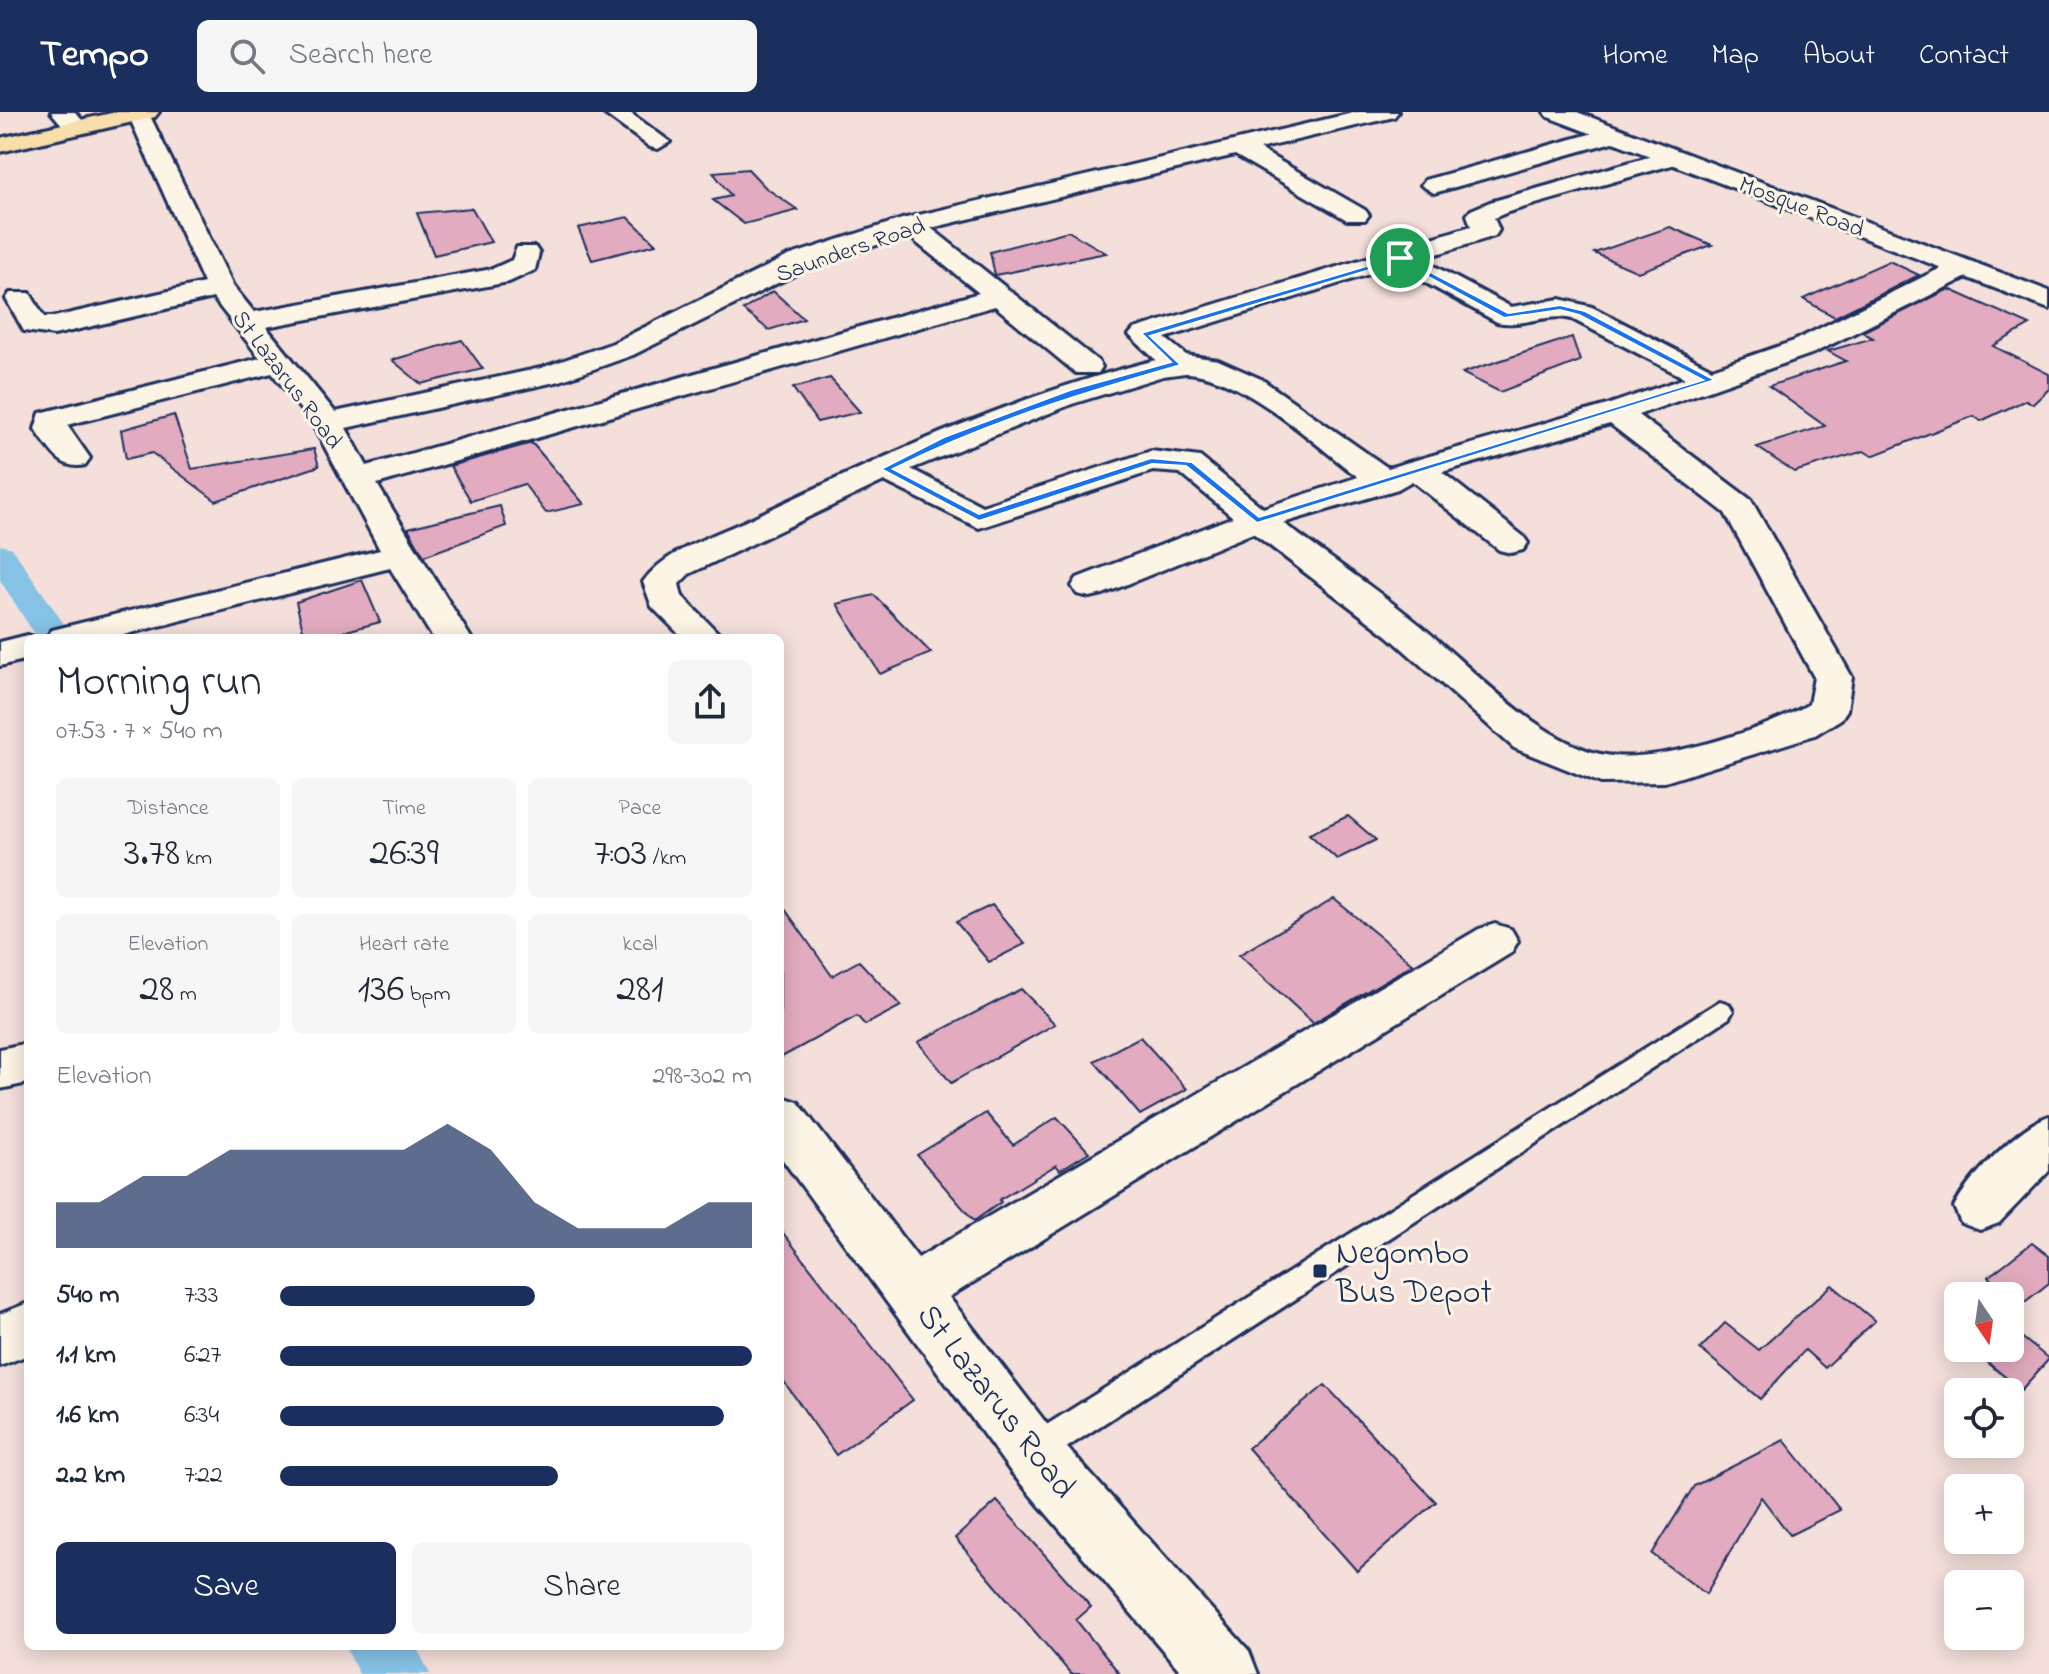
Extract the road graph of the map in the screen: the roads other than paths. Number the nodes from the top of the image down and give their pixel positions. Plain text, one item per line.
1 (614, 112) edge
2 (1386, 112) edge
3 (1556, 112) edge
4 (142, 113) edge
5 (69, 120) edge
6 (1615, 134) junction
7 (658, 142) dead end
8 (0, 145) edge
9 (1236, 146) junction
10 (1673, 157) junction
11 (1434, 185) dead end
12 (1356, 215) dead end
13 (911, 225) junction
14 (526, 253) dead end
15 (1400, 258) junction
16 (1963, 268) junction
17 (220, 288) junction
18 (1000, 296) junction
19 (20, 299) dead end
20 (2049, 301) edge
21 (245, 322) junction
22 (1144, 335) junction
23 (277, 363) junction
24 (1177, 363) junction
25 (1711, 380) junction
26 (1615, 413) junction
27 (327, 423) junction
28 (74, 458) dead end
29 (886, 469) junction
30 (1417, 469) junction
31 (358, 479) junction
32 (1386, 482) junction
33 (1257, 520) junction
34 (1511, 543) dead end
35 (400, 555) junction
36 (1090, 586) dead end
37 (81, 634) edge
38 (449, 634) edge
39 (700, 634) edge
40 (24, 648) edge
41 (0, 654) edge
42 (1495, 941) dead end
43 (1720, 1011) dead end
44 (24, 1064) edge
45 (0, 1069) edge
46 (784, 1122) edge
47 (2049, 1137) edge
48 (1980, 1207) dead end
49 (913, 1290) junction
50 (24, 1331) edge
51 (0, 1340) edge
52 (1032, 1452) junction
53 (1226, 1674) edge

1 - 7 street
2 - 9 street, Saunders Road
3 - 6 street, Mosque Road
4 - 5 main road
4 - 17 street, St Lazarus Road
5 - 8 main road
6 - 10 street, Mosque Road
6 - 11 street
9 - 12 street
9 - 13 street, Saunders Road
10 - 15 street
10 - 16 street, Mosque Road
13 - 18 street
13 - 27 street, Saunders Road
14 - 21 street
15 - 22 street
15 - 25 street
16 - 20 street, Mosque Road
16 - 25 street
17 - 19 street
17 - 21 street, St Lazarus Road
18 - 22 street
18 - 31 street
21 - 23 street, St Lazarus Road
22 - 24 street
23 - 27 street, St Lazarus Road
23 - 28 street
24 - 29 street
24 - 32 street
25 - 26 street
26 - 30 street
26 - 33 street
27 - 31 street, St Lazarus Road
29 - 33 street
29 - 39 street
30 - 32 street
30 - 34 street
31 - 35 street, St Lazarus Road
32 - 33 street
33 - 36 street
35 - 37 street
35 - 38 street, St Lazarus Road
40 - 41 street
42 - 49 street
43 - 52 lane
44 - 45 street
46 - 49 street, St Lazarus Road
47 - 48 street
49 - 52 street, St Lazarus Road
50 - 51 street
52 - 53 street, St Lazarus Road

